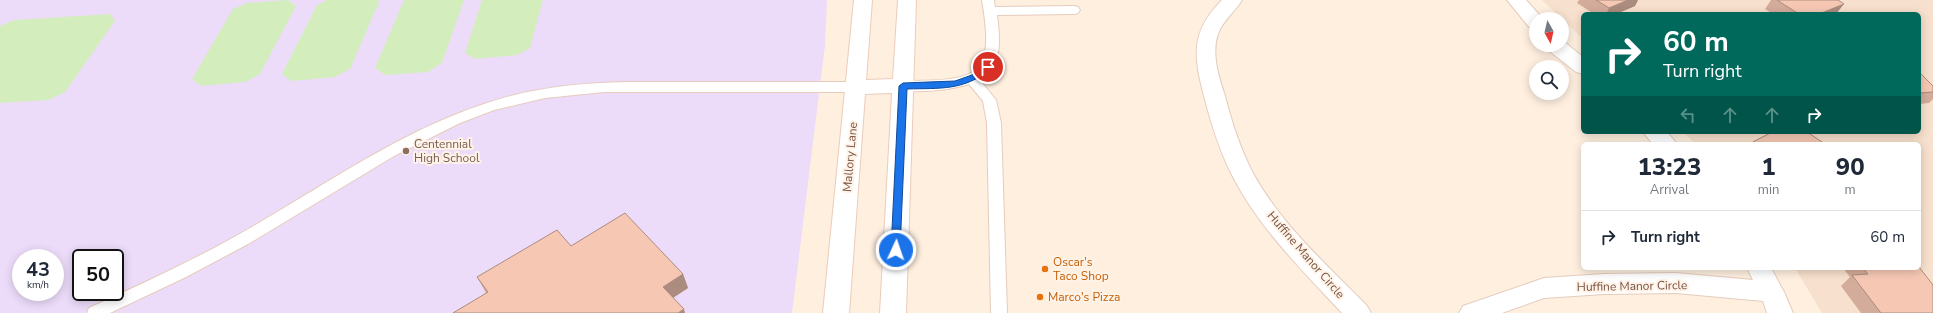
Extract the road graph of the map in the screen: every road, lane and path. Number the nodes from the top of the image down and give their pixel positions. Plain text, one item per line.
1 (864, 0) edge
2 (907, 0) edge
3 (1233, 0) edge
4 (1516, 0) edge
5 (989, 5) edge
6 (1074, 10) dead end
7 (1529, 15) edge
8 (1565, 52) edge
9 (1581, 65) edge
10 (971, 78) junction
11 (903, 86) junction
12 (856, 87) junction
13 (1656, 134) edge
14 (1664, 142) edge
15 (1760, 270) edge
16 (1776, 302) edge
17 (95, 313) edge
18 (836, 313) edge
19 (893, 313) edge
20 (999, 313) edge
21 (1358, 313) edge
22 (1472, 313) edge

1 - 12 main road, Mallory Lane
2 - 11 main road
3 - 21 main road, Huffine Manor Circle
4 - 7 main road
5 - 6 lane
5 - 10 lane
8 - 9 main road
10 - 11 lane
10 - 20 lane
11 - 12 main road
11 - 19 main road
12 - 17 lane
12 - 18 main road, Mallory Lane
13 - 14 main road
15 - 16 main road
16 - 22 main road, Huffine Manor Circle

